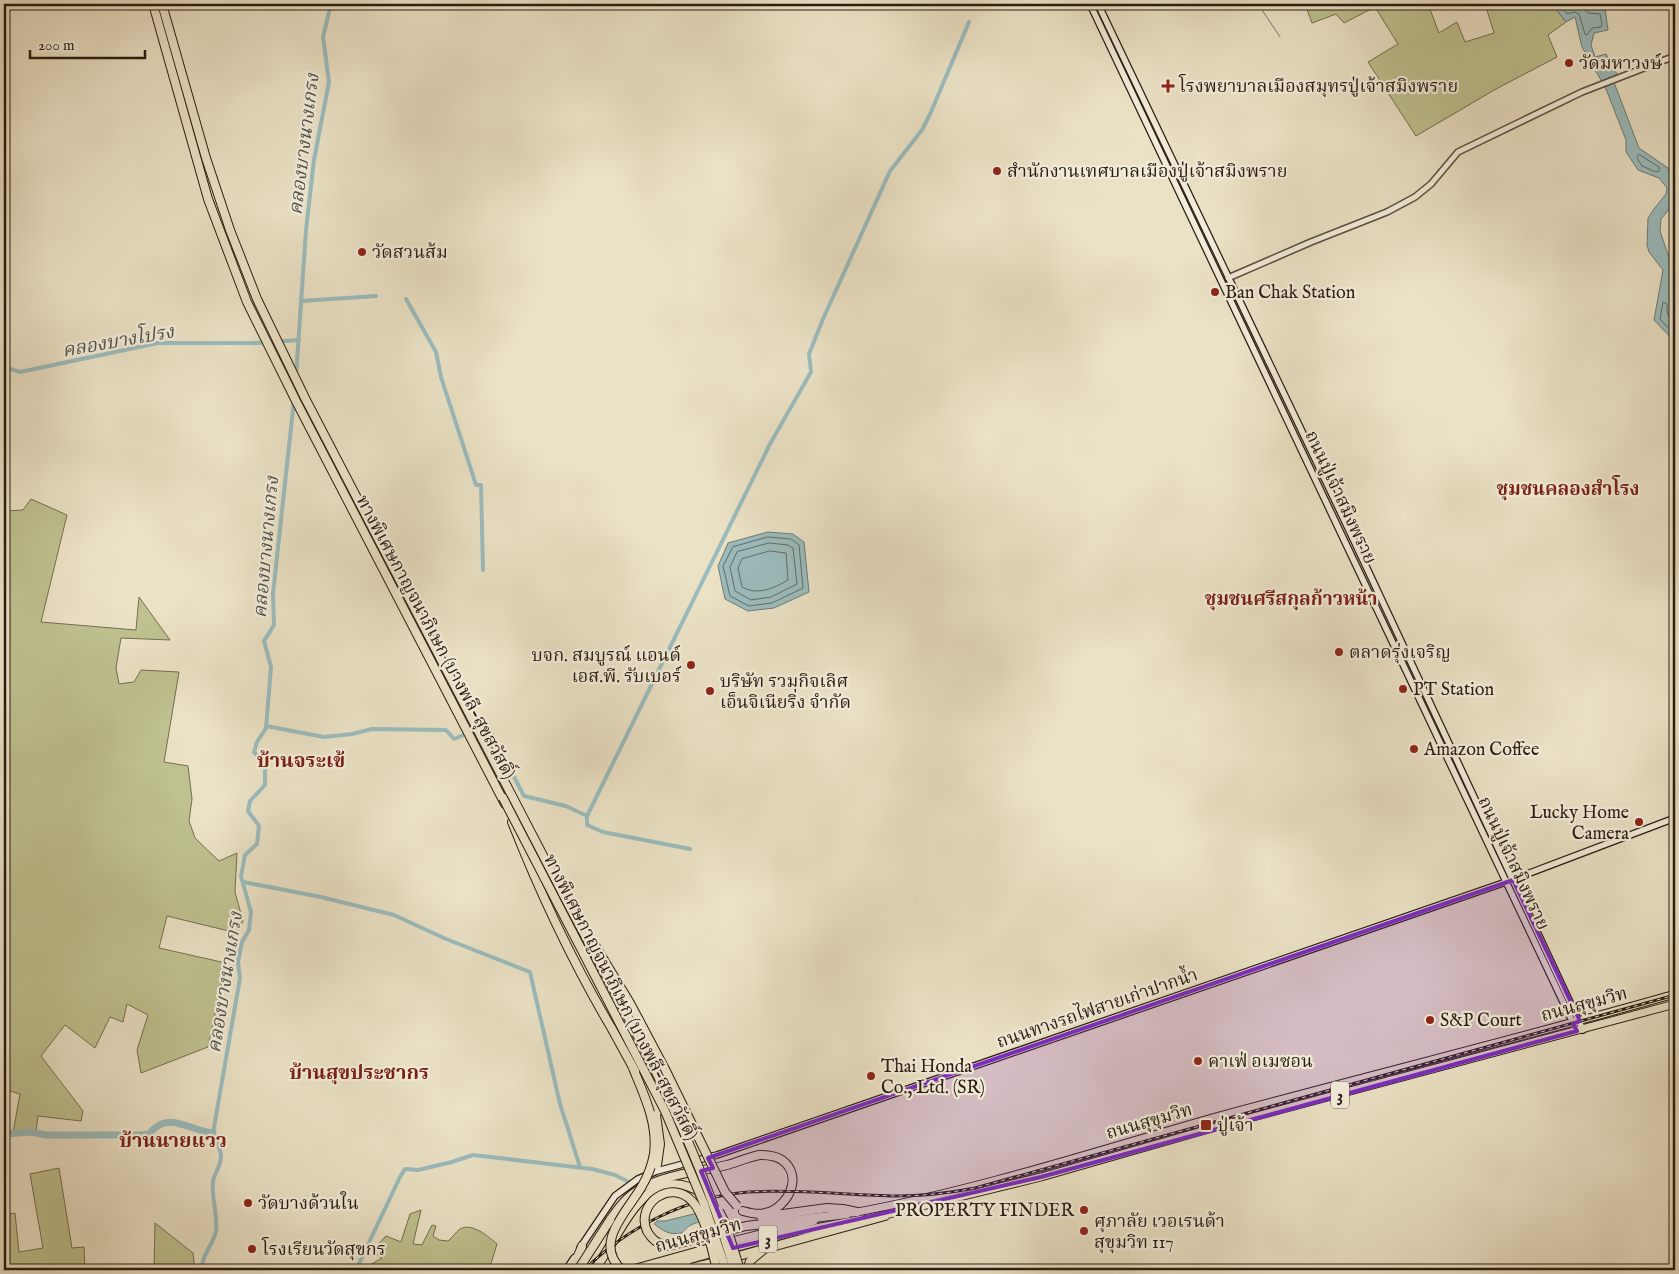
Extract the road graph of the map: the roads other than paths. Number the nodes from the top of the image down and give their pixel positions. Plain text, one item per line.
1 (153, 4) edge
2 (162, 4) edge
3 (1090, 4) edge
4 (1098, 4) edge
5 (1675, 56) edge
6 (1228, 278) junction
7 (1221, 280) junction
8 (1272, 368) junction
9 (1264, 372) junction
10 (1303, 434) junction
11 (1296, 437) junction
12 (1326, 491) junction
13 (503, 798) junction
14 (1675, 818) edge
15 (1510, 881) junction
16 (562, 894) junction
17 (1675, 994) edge
18 (1675, 1004) edge
19 (1576, 1023) junction
20 (1580, 1031) junction
21 (633, 1068) junction
22 (1315, 1092) junction
23 (1318, 1100) junction
24 (955, 1190) junction
25 (956, 1198) junction
26 (636, 1204) junction
27 (740, 1209) junction
28 (857, 1212) junction
29 (847, 1214) junction
30 (885, 1216) junction
31 (832, 1230) junction
32 (582, 1246) junction
33 (770, 1248) junction
34 (566, 1270) edge
35 (571, 1270) edge
36 (579, 1270) edge
37 (594, 1270) edge
38 (622, 1270) edge
39 (629, 1270) edge
40 (652, 1270) edge
41 (672, 1270) edge
42 (683, 1270) edge
43 (717, 1270) edge
44 (726, 1270) edge
45 (734, 1270) edge
46 (740, 1270) edge
47 (747, 1270) edge

1 - 13 highway, ทางพิเศษกาญจนาภิเษก (บางพลี-สุขสวัสดิ์)
2 - 16 highway, ทางพิเศษกาญจนาภิเษก (บางพลี-สุขสวัสดิ์)
3 - 7 main road, ถนนปู่เจ้าสมิงพราย
4 - 6 main road, ถนนปู่เจ้าสมิงพราย
5 - 6 street
6 - 7 main road
6 - 8 main road, ถนนปู่เจ้าสมิงพราย
7 - 9 main road, ถนนปู่เจ้าสมิงพราย
8 - 9 main road
8 - 10 main road, ถนนปู่เจ้าสมิงพราย
9 - 11 main road, ถนนปู่เจ้าสมิงพราย
10 - 11 main road
10 - 12 main road, ถนนปู่เจ้าสมิงพราย
11 - 12 main road, ถนนปู่เจ้าสมิงพราย
12 - 15 main road, ถนนปู่เจ้าสมิงพราย
13 - 21 highway, bridge
13 - 44 highway, ทางพิเศษกาญจนาภิเษก (บางพลี-สุขสวัสดิ์), bridge
14 - 15 main road, ถนนทางรถไฟสายเก่าปากน้ำ
15 - 19 main road, ถนนปู่เจ้าสมิงพราย
15 - 32 main road, ถนนทางรถไฟสายเก่าปากน้ำ
16 - 27 highway, bridge
16 - 45 highway, ทางพิเศษกาญจนาภิเษก (บางพลี-สุขสวัสดิ์), bridge
17 - 19 highway, ถนนสุขุมวิท / 3
18 - 20 highway, ถนนสุขุมวิท / 3
19 - 20 main road, ถนนปู่เจ้าสมิงพราย
19 - 22 highway, ถนนสุขุมวิท / 3
20 - 23 highway, ถนนสุขุมวิท / 3
21 - 26 highway, bridge
21 - 38 highway, bridge
22 - 23 highway
22 - 24 highway, ถนนสุขุมวิท / 3
23 - 25 highway, ถนนสุขุมวิท / 3
24 - 25 highway
24 - 28 highway, ถนนสุขุมวิท / 3
25 - 30 highway, ถนนสุขุมวิท / 3
26 - 37 highway
26 - 46 highway, bridge
27 - 28 highway
27 - 36 highway, bridge
28 - 29 highway, ถนนสุขุมวิท / 3
29 - 39 highway, ถนนสุขุมวิท / 3
29 - 43 highway, bridge
30 - 31 highway
30 - 40 highway, ถนนสุขุมวิท / 3
31 - 33 highway
31 - 41 highway
32 - 34 main road, ถนนทางรถไฟสายเก่าปากน้ำ
32 - 35 highway
32 - 36 highway
33 - 42 highway
33 - 47 highway

